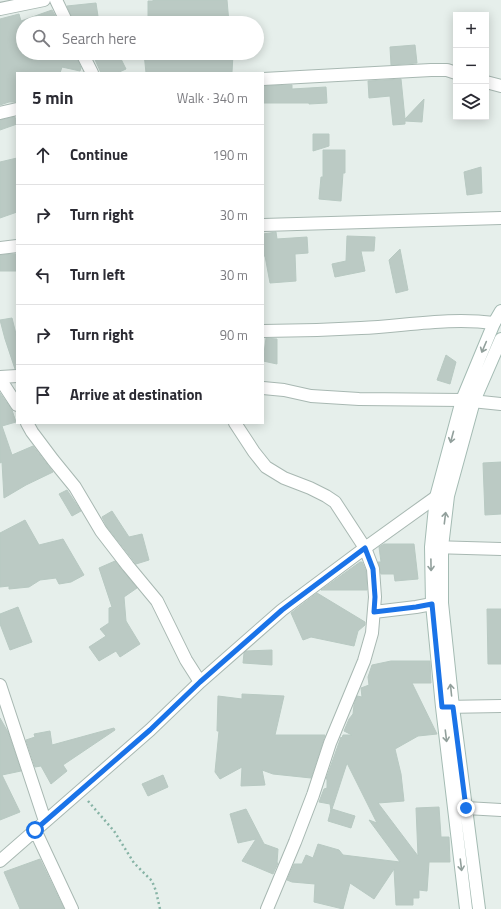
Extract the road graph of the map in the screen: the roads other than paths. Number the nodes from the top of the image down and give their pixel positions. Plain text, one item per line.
1 (44, 0) edge
2 (56, 0) edge
3 (0, 9) edge
4 (64, 16) edge
5 (86, 60) edge
6 (92, 72) edge
7 (453, 72) edge
8 (264, 79) edge
9 (489, 83) edge
10 (501, 86) edge
11 (16, 108) edge
12 (0, 113) edge
13 (501, 218) edge
14 (264, 225) edge
15 (16, 246) edge
16 (0, 248) edge
17 (501, 312) edge
18 (494, 323) junction
19 (264, 331) edge
20 (501, 339) edge
21 (16, 376) edge
22 (0, 378) edge
23 (264, 388) edge
24 (468, 400) junction
25 (16, 403) edge
26 (501, 404) edge
27 (28, 424) edge
28 (236, 424) edge
29 (442, 496) junction
30 (436, 547) junction
31 (365, 548) junction
32 (501, 549) edge
33 (432, 604) junction
34 (374, 612) junction
35 (200, 682) junction
36 (0, 685) edge
37 (501, 706) edge
38 (448, 707) junction
39 (460, 809) junction
40 (501, 810) edge
41 (46, 821) junction
42 (35, 830) junction
43 (0, 861) edge
44 (72, 909) edge
45 (267, 909) edge
46 (466, 909) edge
47 (479, 909) edge

1 - 3 street
2 - 4 street
5 - 6 street
7 - 8 street
9 - 10 street
11 - 12 street
13 - 14 street
15 - 16 street
17 - 18 street
18 - 19 street
18 -> 24 street
20 - 24 street
21 - 22 street
22 - 25 street
23 - 24 street
24 - 26 street
24 - 29 street
27 - 35 street
28 - 31 street
29 - 30 street
29 - 31 street
30 - 32 street
30 -> 33 street
38 -> 30 street
31 - 34 street
31 - 35 street
33 - 34 street
33 - 38 street
34 - 45 street
35 - 41 street
36 - 41 street
37 - 38 street
38 - 39 street
39 - 40 street
39 -> 46 street
39 - 47 street
41 - 42 street
42 - 43 street
42 - 44 street

